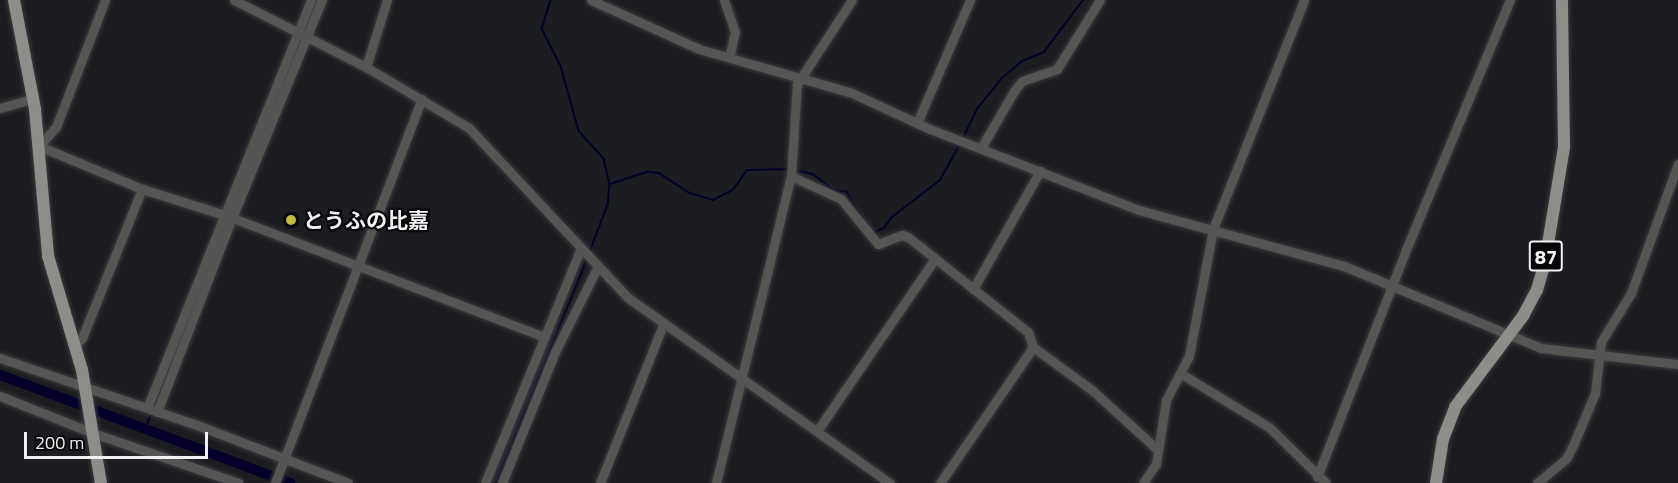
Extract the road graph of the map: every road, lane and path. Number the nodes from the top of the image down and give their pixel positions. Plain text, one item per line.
1 (14, 0) edge
2 (105, 0) edge
3 (234, 0) edge
4 (311, 0) edge
5 (322, 0) edge
6 (387, 0) edge
7 (591, 0) edge
8 (724, 0) edge
9 (852, 0) edge
10 (970, 0) edge
11 (1100, 0) edge
12 (1304, 0) edge
13 (1510, 0) edge
14 (1562, 0) edge
15 (298, 32) junction
16 (308, 38) junction
17 (729, 57) junction
18 (366, 67) junction
19 (801, 75) junction
20 (34, 98) junction
21 (422, 99) junction
22 (0, 108) edge
23 (917, 123) junction
24 (39, 146) junction
25 (981, 148) junction
26 (1677, 167) edge
27 (1040, 171) junction
28 (791, 176) junction
29 (142, 189) junction
30 (228, 216) junction
31 (1213, 229) junction
32 (581, 248) junction
33 (934, 260) junction
34 (598, 266) junction
35 (358, 268) junction
36 (1392, 286) junction
37 (973, 289) junction
38 (663, 325) junction
39 (1510, 335) junction
40 (544, 338) junction
41 (75, 345) junction
42 (1033, 347) junction
43 (1596, 357) junction
44 (0, 358) edge
45 (1678, 364) edge
46 (1180, 373) junction
47 (742, 380) junction
48 (86, 394) junction
49 (0, 396) edge
50 (147, 408) junction
51 (157, 412) junction
52 (92, 428) junction
53 (817, 432) junction
54 (1158, 450) junction
55 (284, 461) junction
56 (1322, 480) edge
57 (100, 482) edge
58 (239, 483) edge
59 (275, 483) edge
60 (348, 483) edge
61 (485, 483) edge
62 (502, 483) edge
63 (600, 483) edge
64 (716, 483) edge
65 (890, 483) edge
66 (940, 483) edge
67 (1143, 483) edge
68 (1436, 483) edge
69 (1537, 483) edge

1 - 20 main road
2 - 24 street
3 - 15 street
4 - 15 street
5 - 16 street
6 - 18 street
7 - 17 street
8 - 17 street
9 - 19 street
10 - 23 street
11 - 25 street
12 - 31 street
13 - 36 street
14 - 39 main road, 87
15 - 16 street
15 - 30 street
16 - 18 street
16 - 30 street
17 - 19 street
18 - 21 street
19 - 23 street
19 - 28 street
20 - 22 street
20 - 24 main road
21 - 32 street
21 - 35 street
23 - 25 street
24 - 29 street
24 - 41 main road
25 - 27 street
26 - 43 street
27 - 31 street
27 - 37 street
28 - 33 street
28 - 47 street
29 - 30 street
29 - 41 street
30 - 35 street
30 - 50 street
30 - 51 street
31 - 36 street
31 - 46 street
32 - 34 street
32 - 40 street
33 - 37 street
33 - 53 street
34 - 38 street
34 - 62 street
35 - 40 street
35 - 55 street
36 - 39 street
36 - 56 street
37 - 42 street
38 - 47 street
38 - 63 street
39 - 43 street
39 - 68 main road, 87
40 - 61 street
41 - 48 main road
42 - 54 street
42 - 66 street
43 - 45 street
43 - 69 street
44 - 48 street
46 - 54 street
46 - 56 street
47 - 53 street
47 - 64 street
48 - 50 street
48 - 52 main road
49 - 52 street
50 - 51 street
51 - 55 street
52 - 57 main road
52 - 58 street
53 - 65 street
54 - 67 street
55 - 59 street
55 - 60 street

